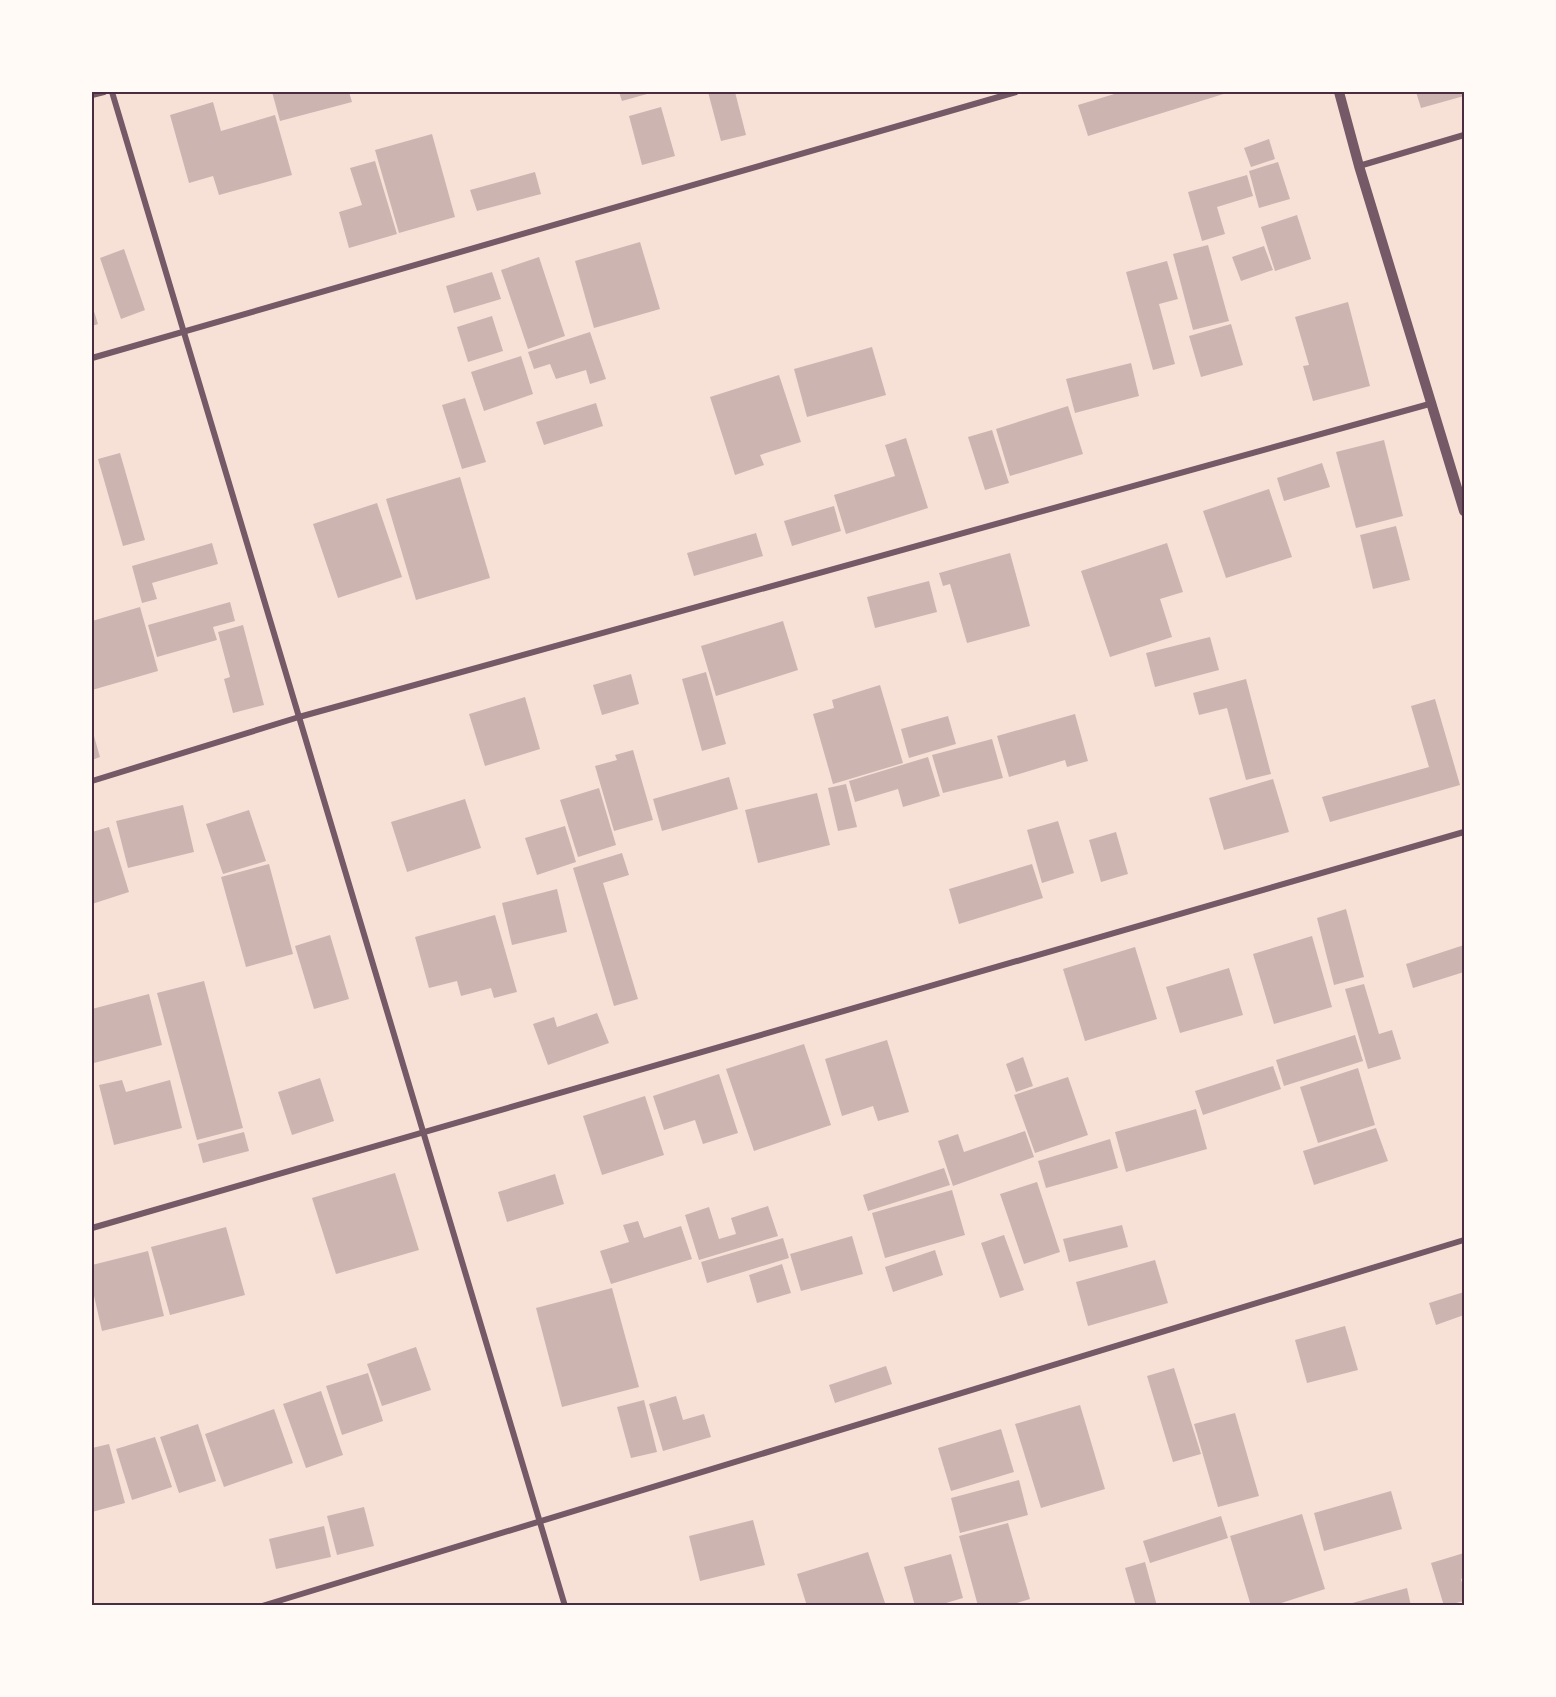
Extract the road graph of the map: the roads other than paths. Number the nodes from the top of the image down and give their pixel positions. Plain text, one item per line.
1 (104, 92) edge
2 (112, 92) edge
3 (1016, 92) edge
4 (1339, 92) edge
5 (92, 95) edge
6 (1464, 135) edge
7 (1359, 166) junction
8 (184, 331) junction
9 (92, 358) edge
10 (1433, 404) junction
11 (1464, 511) edge
12 (299, 717) junction
13 (92, 781) edge
14 (1464, 832) edge
15 (423, 1132) junction
16 (92, 1228) edge
17 (1464, 1240) edge
18 (539, 1522) junction
19 (262, 1605) edge
20 (565, 1605) edge

1 - 5 street
2 - 8 street
3 - 8 street
4 - 7 street
6 - 7 street
7 - 10 street
8 - 9 street
8 - 12 street
10 - 11 street
10 - 12 street
12 - 13 street
12 - 15 street
14 - 15 street
15 - 16 street
15 - 18 street
17 - 18 street
18 - 19 street
18 - 20 street

